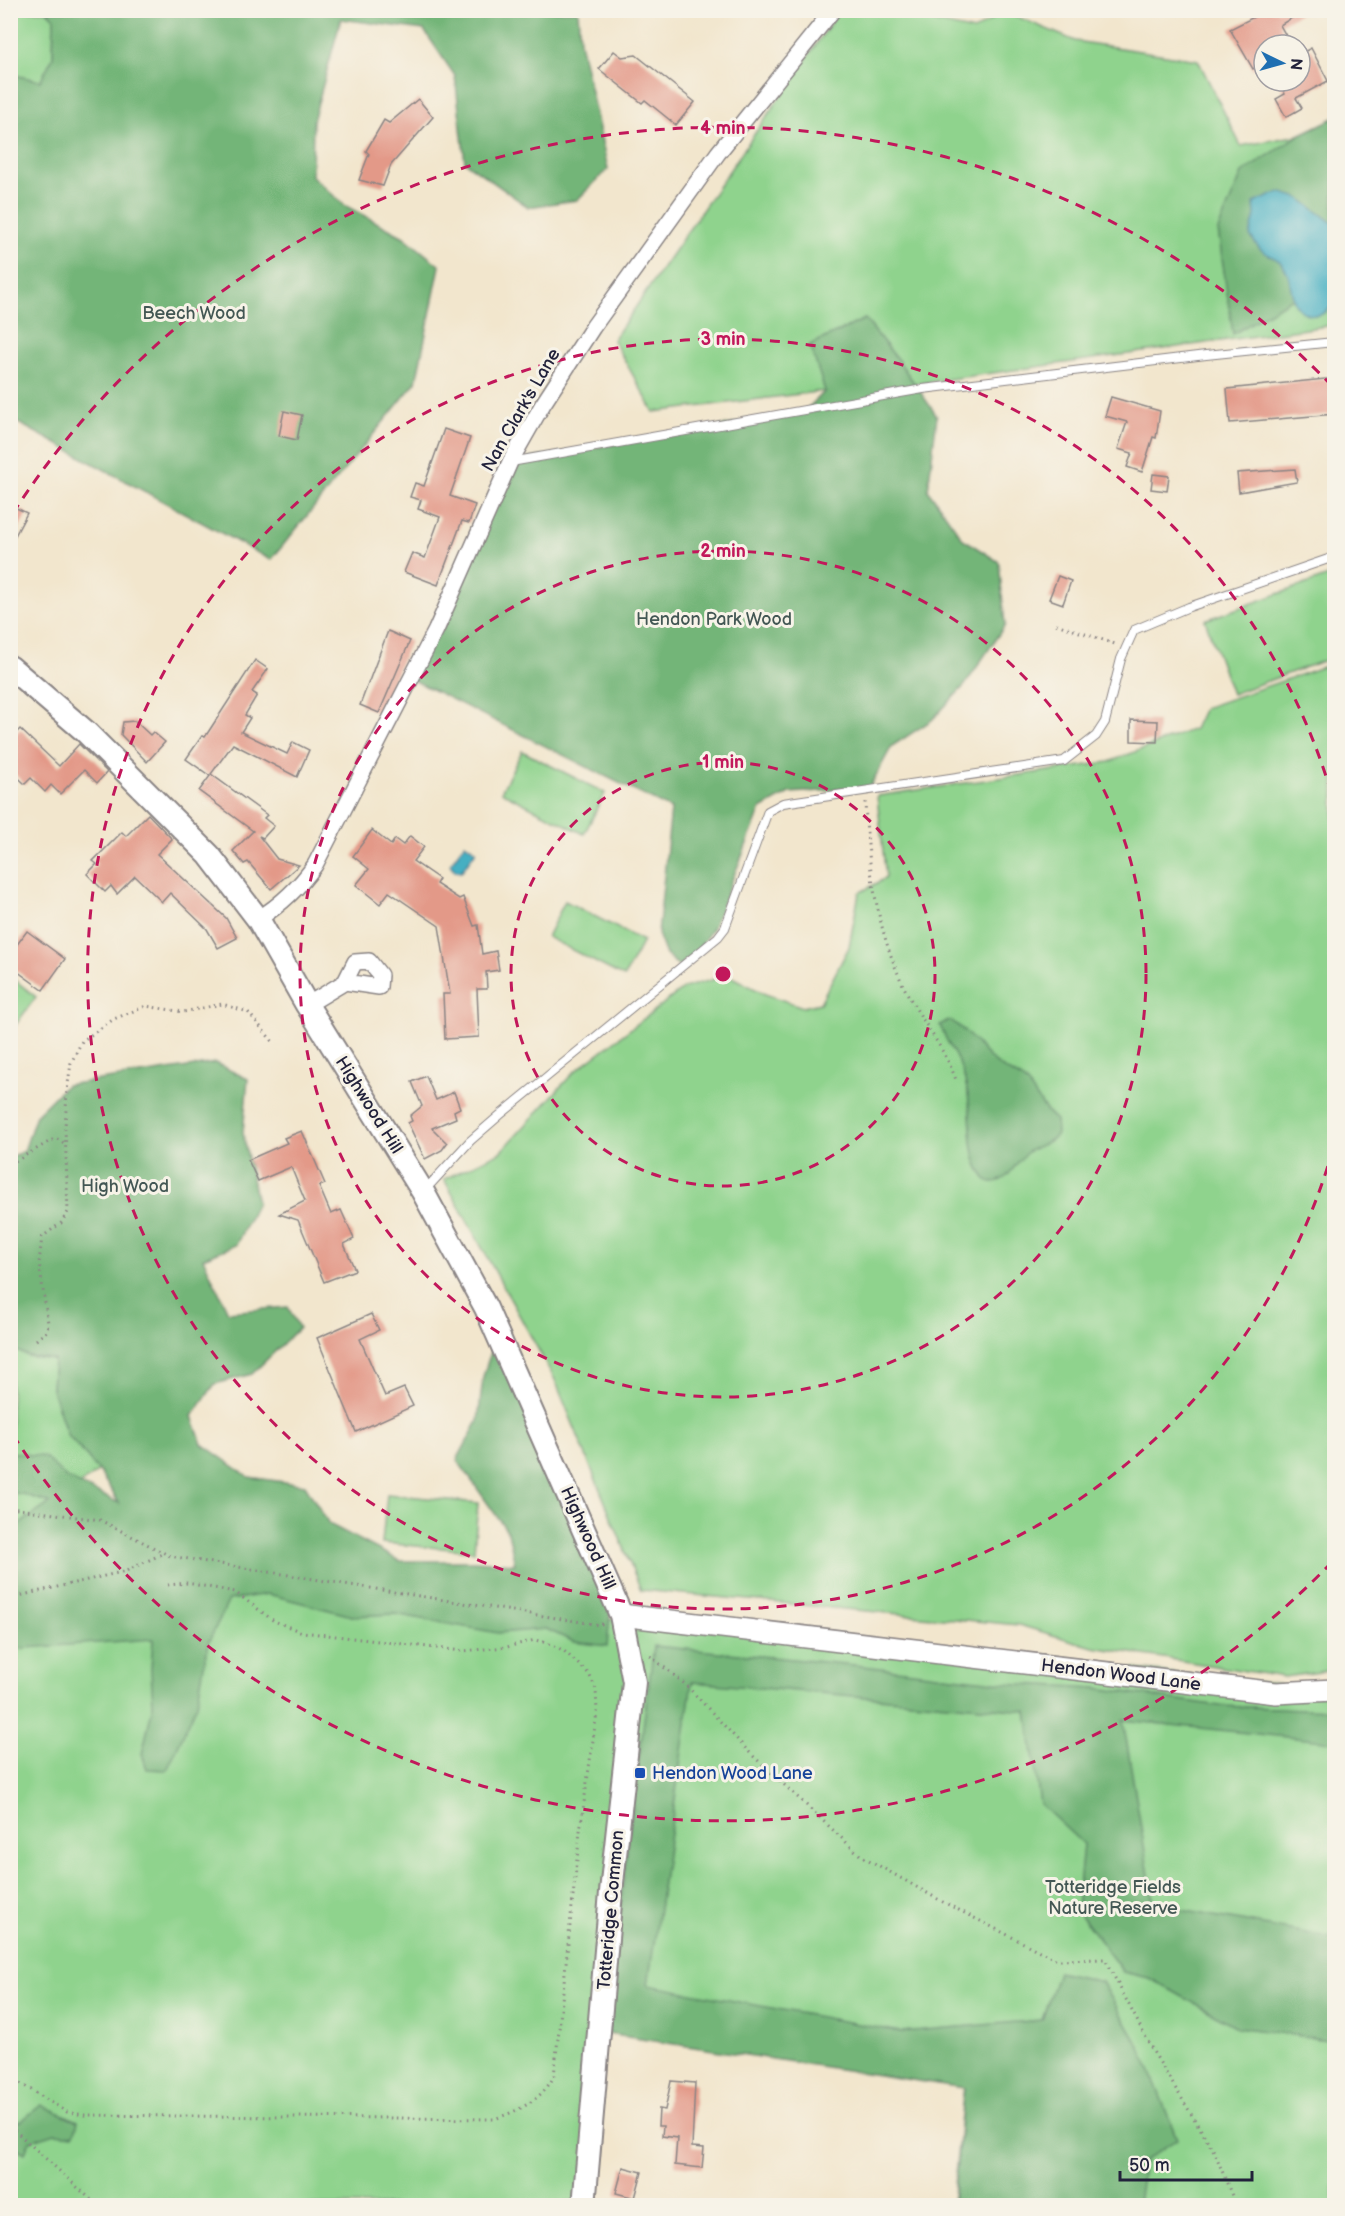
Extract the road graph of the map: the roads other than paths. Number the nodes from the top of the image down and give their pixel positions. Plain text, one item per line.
1 (833, 10) edge
2 (1335, 342) edge
3 (510, 462) junction
4 (1335, 557) edge
5 (10, 667) edge
6 (258, 919) junction
7 (345, 982) dead end
8 (307, 1005) junction
9 (423, 1192) junction
10 (621, 1615) junction
11 (1335, 1690) edge
12 (584, 2205) edge

1 - 3 street, Nan Clark's Lane
2 - 3 lane
3 - 6 street, Nan Clark's Lane
4 - 9 lane
5 - 6 main road, Highwood Hill
6 - 8 main road, Highwood Hill
7 - 8 street
8 - 9 main road, Highwood Hill
9 - 10 main road, Highwood Hill
10 - 11 main road, Hendon Wood Lane
10 - 12 main road, Totteridge Common

